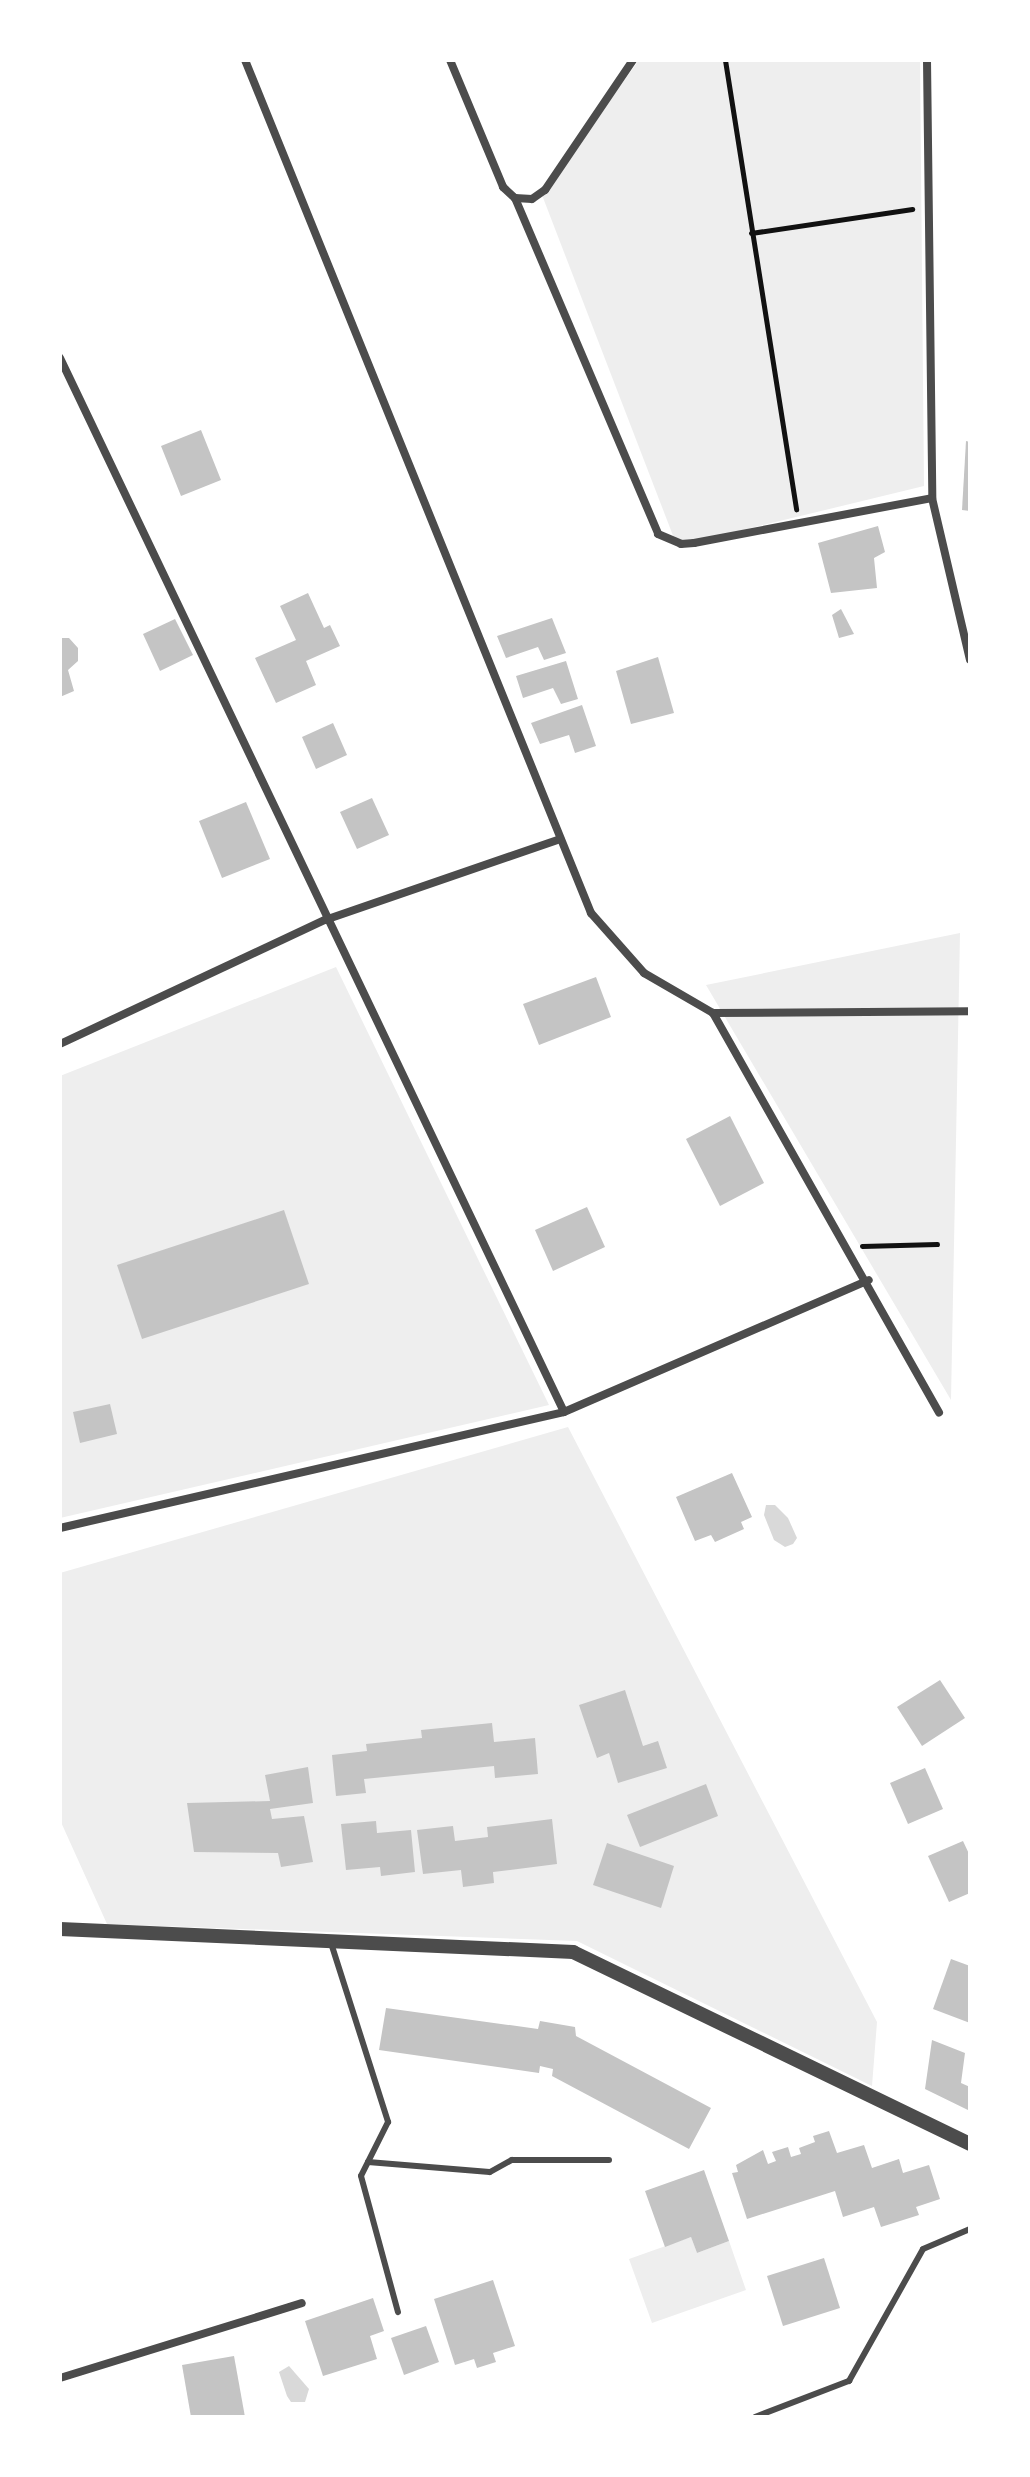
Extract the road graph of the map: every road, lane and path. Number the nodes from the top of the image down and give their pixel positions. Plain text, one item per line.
1 (245, 60) edge
2 (450, 60) edge
3 (633, 60) edge
4 (725, 60) edge
5 (927, 60) edge
6 (515, 198) junction
7 (929, 207) junction
8 (751, 233) junction
9 (60, 358) edge
10 (932, 498) junction
11 (797, 518) dead end
12 (970, 660) edge
13 (560, 839) junction
14 (325, 920) junction
15 (970, 1011) edge
16 (713, 1013) junction
17 (60, 1044) edge
18 (937, 1244) dead end
19 (848, 1246) junction
20 (869, 1280) junction
21 (564, 1412) junction
22 (939, 1412) dead end
23 (60, 1528) edge
24 (60, 1929) edge
25 (329, 1937) junction
26 (970, 2144) edge
27 (609, 2160) dead end
28 (368, 2162) junction
29 (970, 2229) edge
30 (302, 2303) dead end
31 (398, 2312) dead end
32 (60, 2378) edge
33 (755, 2417) edge

1 - 13 street
2 - 6 street
3 - 6 street
4 - 8 path
5 - 7 street
6 - 10 street
7 - 8 path
7 - 10 street
8 - 11 path
9 - 14 street
10 - 12 street
13 - 14 street
13 - 16 street
14 - 17 street
14 - 21 street
15 - 16 street
16 - 19 street
18 - 19 path
19 - 20 street
20 - 21 street
20 - 22 street
21 - 23 street
24 - 25 street
25 - 26 street
25 - 28 lane
27 - 28 lane
28 - 31 lane
29 - 33 lane
30 - 32 street

